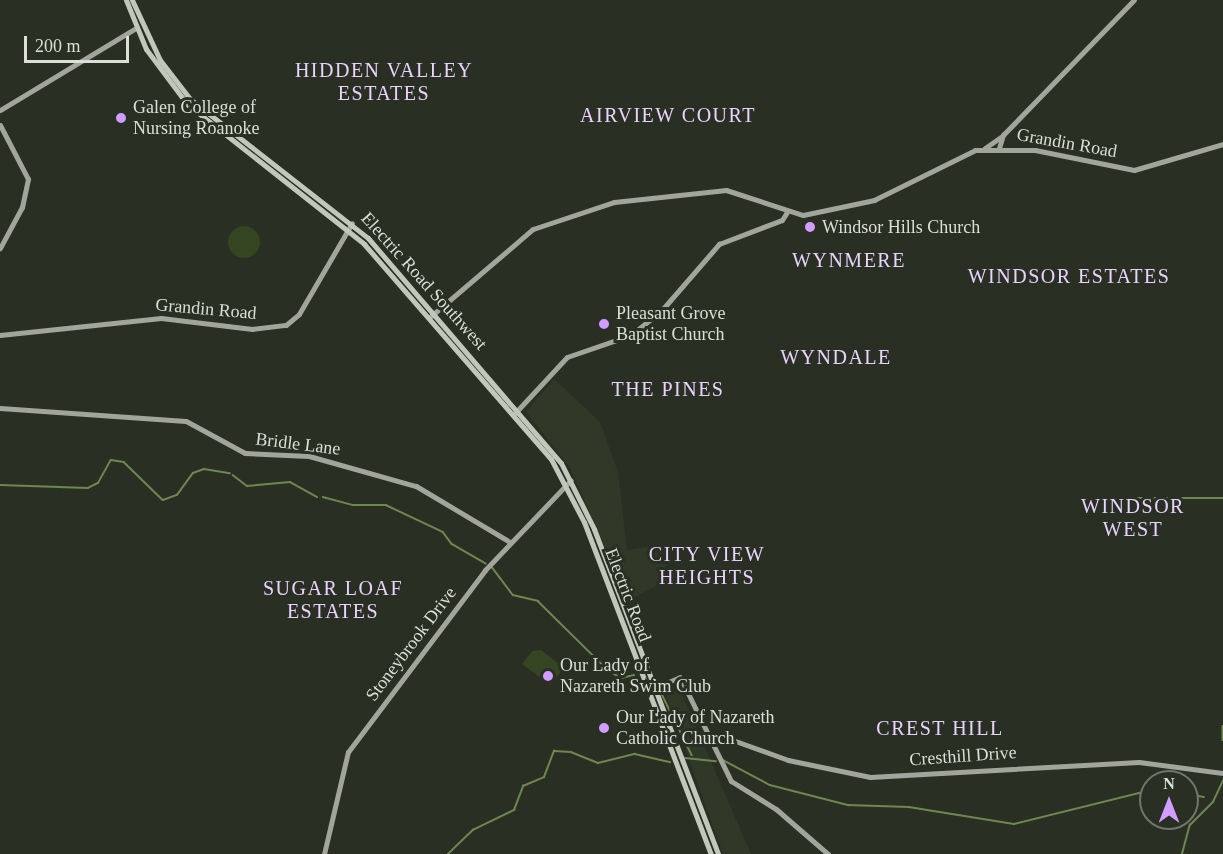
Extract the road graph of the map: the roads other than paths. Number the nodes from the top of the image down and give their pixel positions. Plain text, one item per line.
1 (126, 0) edge
2 (132, 0) edge
3 (1134, 0) edge
4 (136, 28) junction
5 (0, 110) edge
6 (0, 125) edge
7 (1003, 135) junction
8 (1223, 144) edge
9 (983, 148) junction
10 (999, 148) junction
11 (788, 212) junction
12 (806, 214) junction
13 (780, 221) junction
14 (349, 225) junction
15 (0, 248) edge
16 (432, 315) junction
17 (0, 335) edge
18 (499, 397) joint
19 (0, 408) edge
20 (516, 412) junction
21 (568, 482) junction
22 (510, 542) junction
23 (652, 689) junction
24 (711, 740) junction
25 (1223, 773) edge
26 (324, 854) edge
27 (711, 854) edge
28 (718, 854) edge
29 (828, 854) edge

1 - 4 main road, Electric Road Southwest
2 - 14 main road, Electric Road Southwest
3 - 7 street
4 - 5 street
4 - 14 main road, Electric Road Southwest
6 - 15 street
7 - 9 street
7 - 10 street
8 - 10 street, Grandin Road
9 - 10 street, Grandin Road
9 - 12 street, Grandin Road
11 - 12 street
11 - 13 street
11 - 16 street
12 - 13 street
13 - 20 street
14 - 16 main road, Electric Road Southwest
14 - 17 street, Grandin Road
16 - 18 main road, Electric Road Southwest
16 - 20 main road, Electric Road Southwest
18 - 20 main road, Electric Road
19 - 22 street, Bridle Lane
20 - 21 main road, Electric Road
21 - 22 street, Stoneybrook Drive
21 - 23 main road, Electric Road
22 - 26 street, Stoneybrook Drive
23 - 24 street
23 - 27 main road, Electric Road
23 - 28 main road, Electric Road
24 - 25 street, Cresthill Drive
24 - 29 street

